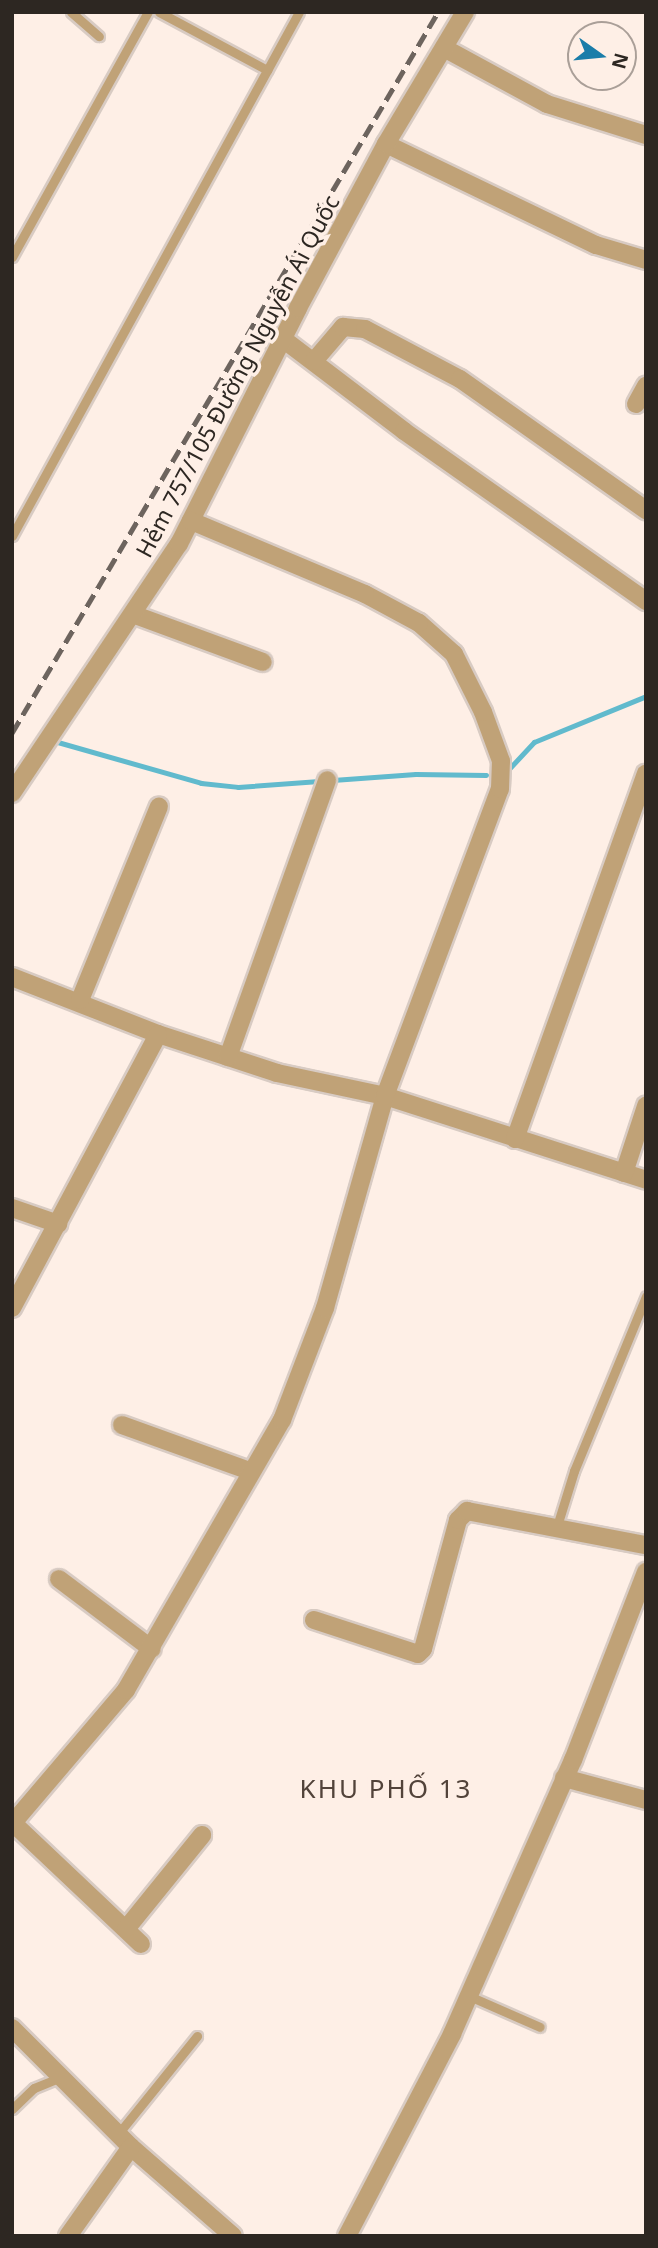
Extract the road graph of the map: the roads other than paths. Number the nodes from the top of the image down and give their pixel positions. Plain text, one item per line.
1 (71, 12) edge
2 (148, 12) edge
3 (159, 12) edge
4 (299, 12) edge
5 (465, 12) edge
6 (99, 36) dead end
7 (444, 48) junction
8 (267, 70) junction
9 (646, 135) edge
10 (386, 144) junction
11 (12, 257) edge
12 (646, 260) edge
13 (283, 339) junction
14 (314, 360) junction
15 (646, 386) edge
16 (636, 404) dead end
17 (646, 510) edge
18 (191, 521) junction
19 (12, 536) edge
20 (646, 601) edge
21 (135, 615) junction
22 (263, 662) dead end
23 (646, 774) edge
24 (327, 780) dead end
25 (12, 793) edge
26 (159, 806) dead end
27 (12, 977) edge
28 (80, 1000) junction
29 (158, 1034) junction
30 (228, 1057) junction
31 (385, 1096) junction
32 (646, 1106) edge
33 (515, 1139) junction
34 (624, 1173) junction
35 (646, 1180) edge
36 (12, 1208) edge
37 (58, 1224) junction
38 (646, 1296) edge
39 (12, 1308) edge
40 (122, 1425) dead end
41 (250, 1471) junction
42 (557, 1526) junction
43 (646, 1545) edge
44 (646, 1572) edge
45 (60, 1579) dead end
46 (638, 1616) edge
47 (314, 1620) dead end
48 (152, 1649) junction
49 (564, 1778) junction
50 (646, 1800) edge
51 (14, 1819) edge
52 (202, 1835) dead end
53 (126, 1929) junction
54 (141, 1944) dead end
55 (469, 1996) junction
56 (540, 2027) dead end
57 (12, 2028) edge
58 (197, 2036) dead end
59 (62, 2076) junction
60 (12, 2109) edge
61 (118, 2134) junction
62 (131, 2147) junction
63 (68, 2236) edge
64 (233, 2236) edge
65 (347, 2236) edge

1 - 6 lane
2 - 11 lane
3 - 8 lane
4 - 8 lane
5 - 7 street, Hẻm 757/105 Đường Nguyễn Ái Quốc
7 - 9 street
7 - 10 street, Hẻm 757/105 Đường Nguyễn Ái Quốc
8 - 19 lane
10 - 12 street
10 - 13 street, Hẻm 757/105 Đường Nguyễn Ái Quốc
13 - 14 street
13 - 18 street, Hẻm 757/105 Đường Nguyễn Ái Quốc
14 - 17 street
14 - 20 street
15 - 16 street
18 - 21 street, Hẻm 757/105 Đường Nguyễn Ái Quốc
18 - 31 street
21 - 22 street
21 - 25 street, Hẻm 757/105 Đường Nguyễn Ái Quốc
23 - 33 street
24 - 30 street
26 - 28 street
27 - 28 street
28 - 29 street
29 - 30 street
29 - 37 street
30 - 31 street
31 - 33 street
31 - 41 street
32 - 34 street
33 - 34 street
34 - 35 street
36 - 37 street
37 - 39 street
38 - 42 lane
40 - 41 street
41 - 48 street
42 - 43 street
42 - 47 street
44 - 46 street
45 - 48 street
46 - 49 street
48 - 51 street
49 - 50 street
49 - 55 street
51 - 53 street
52 - 53 street
53 - 54 street
55 - 56 lane
55 - 65 street
57 - 59 street
58 - 61 lane
59 - 60 lane
59 - 61 street
61 - 62 street
62 - 63 street
62 - 64 street

